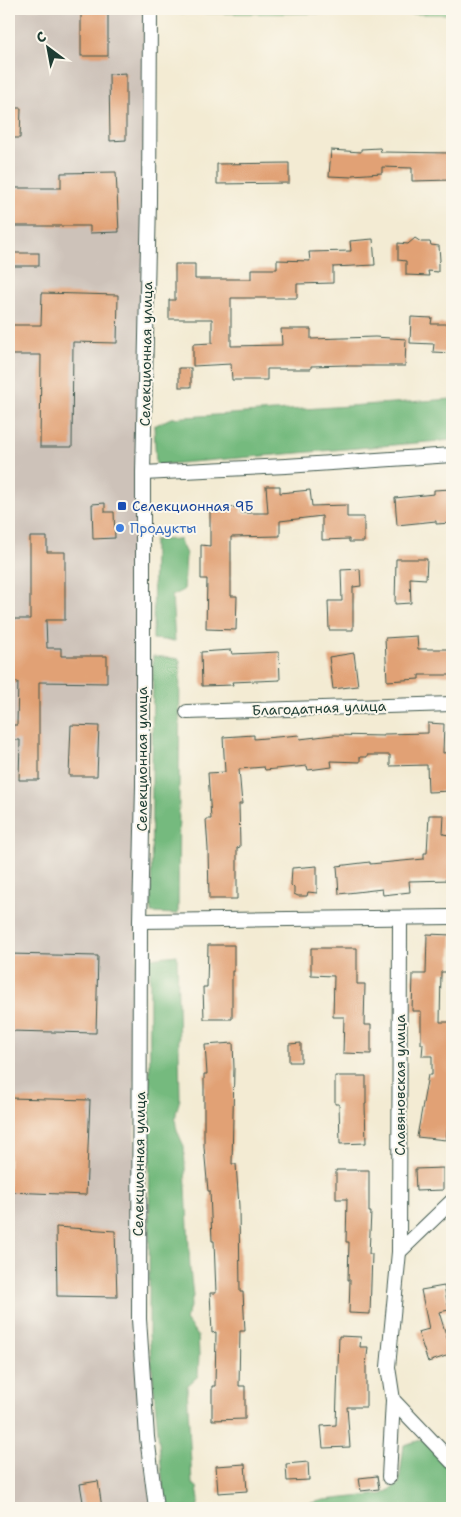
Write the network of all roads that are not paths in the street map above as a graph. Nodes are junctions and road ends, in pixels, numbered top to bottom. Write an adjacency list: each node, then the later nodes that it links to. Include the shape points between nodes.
1 (150, 9): 3 (street, Селекционная улица)
2 (452, 454): 3 (street)
3 (143, 473): 8 (street, Селекционная улица)
4 (452, 704): 5 (street, Благодатная улица)
5 (187, 712)
6 (452, 917): 7 (street)
7 (400, 919): 8 (street); 10 (street, Славяновская улица)
8 (140, 921): 14 (street, Селекционная улица, via 138,1319 146,1437)
9 (452, 1201): 10 (street)
10 (399, 1252): 11 (street, Славяновская улица, via 388,1367)
11 (394, 1400): 12 (street); 13 (street, Славяновская улица)
12 (452, 1462)
13 (389, 1477)
14 (156, 1508)

